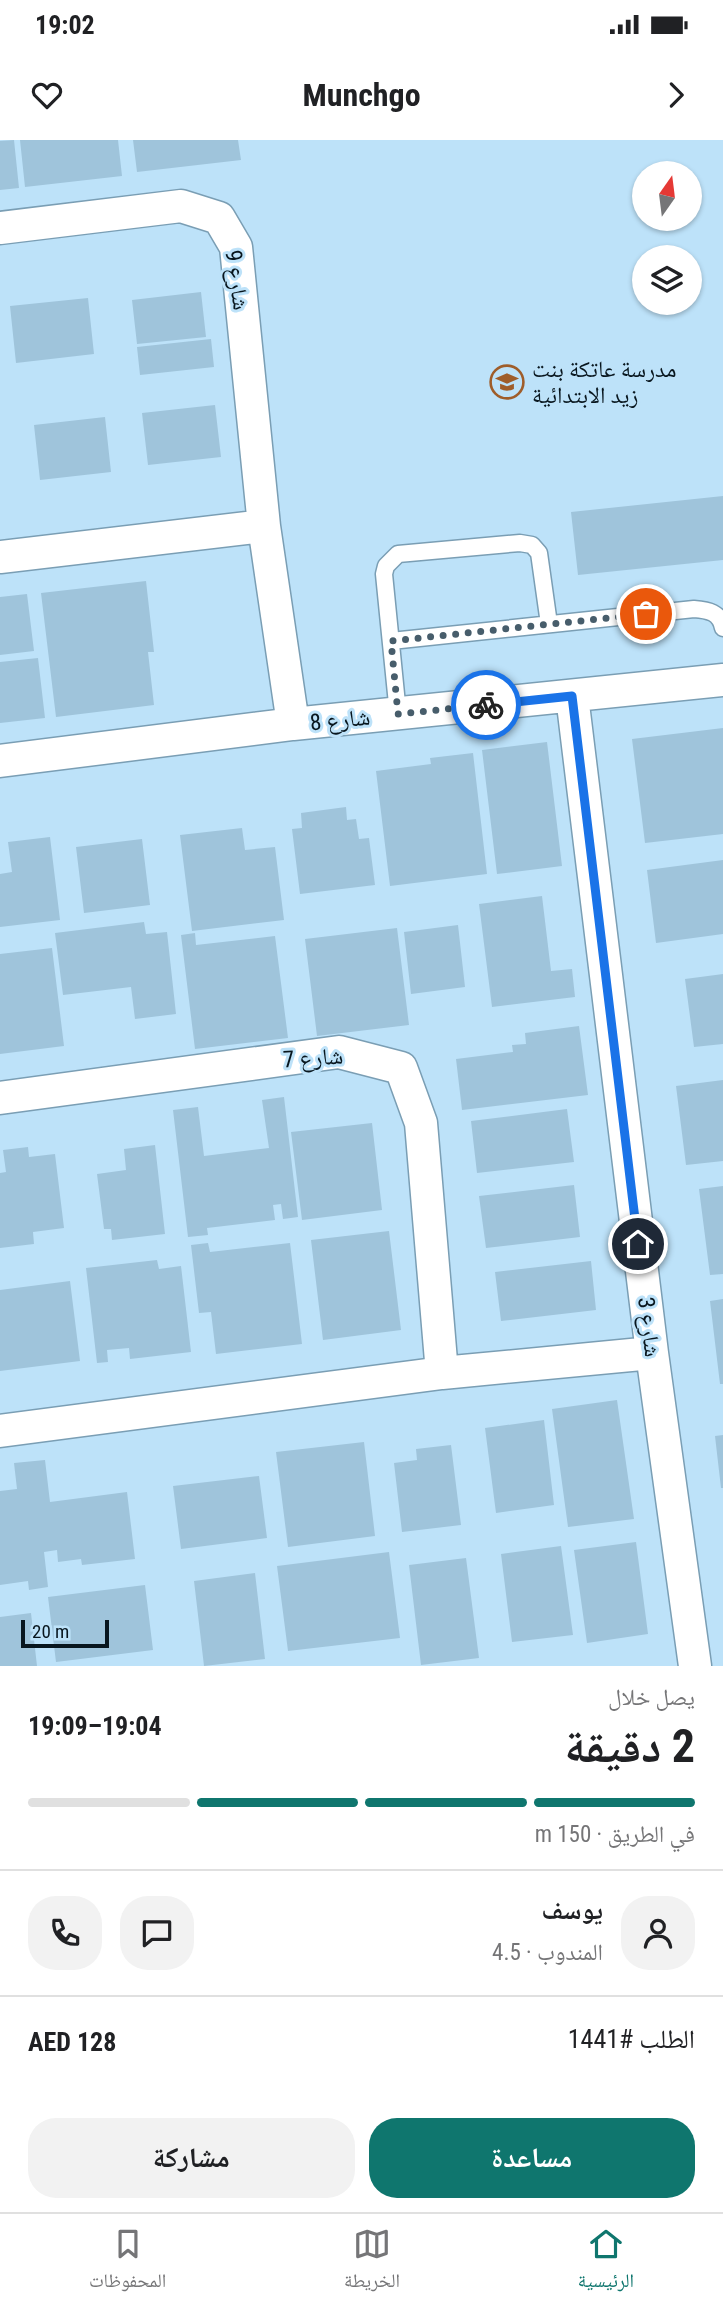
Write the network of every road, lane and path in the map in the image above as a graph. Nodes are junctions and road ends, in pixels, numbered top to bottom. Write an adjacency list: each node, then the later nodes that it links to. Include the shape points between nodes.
1 (0, 228): 2 (street, شارع 9, via 181,206 219,218 236,247)
2 (264, 526): 3 (street); 10 (street, شارع 9)
3 (0, 557)
4 (549, 624): 5 (lane, via 694,609 716,614); 6 (lane); 6 (lane, via 541,562 532,545 398,554 384,574)
5 (723, 628)
6 (391, 641): 9 (lane)
7 (723, 680): 8 (street, شارع 8)
8 (572, 696): 9 (street, شارع 8); 13 (street, شارع 3)
9 (398, 714): 10 (street, شارع 8)
10 (293, 724): 11 (street, شارع 8)
11 (0, 761)
12 (0, 1098): 14 (street, شارع 7, via 339,1052 401,1068 421,1124)
13 (652, 1353): 14 (street); 16 (street, شارع 3)
14 (442, 1373): 15 (street)
15 (0, 1430)
16 (695, 1666)

